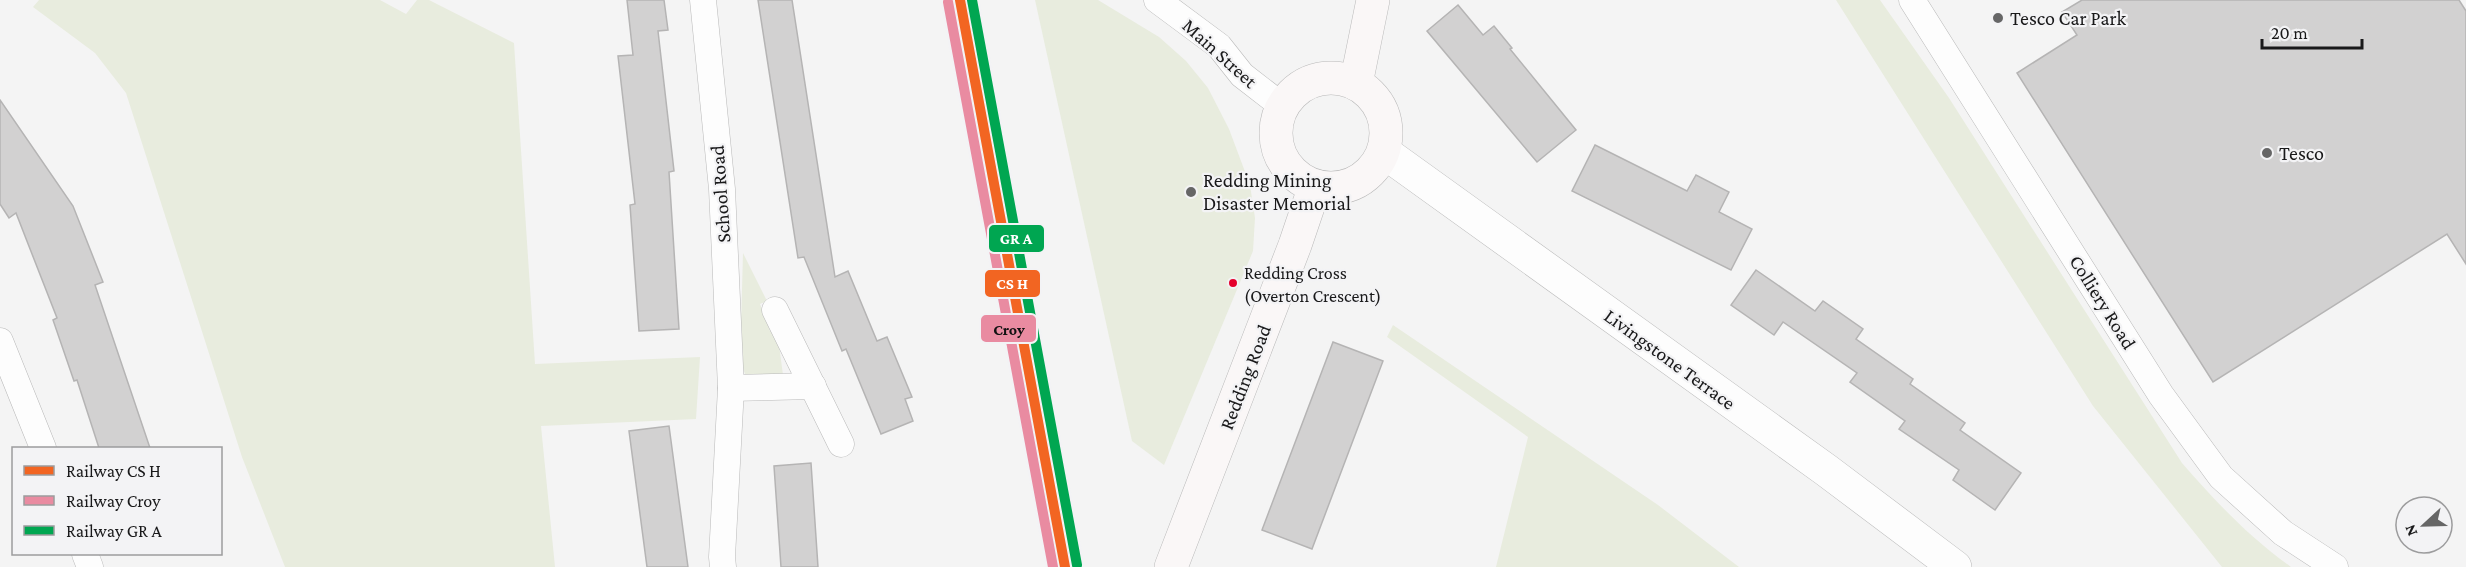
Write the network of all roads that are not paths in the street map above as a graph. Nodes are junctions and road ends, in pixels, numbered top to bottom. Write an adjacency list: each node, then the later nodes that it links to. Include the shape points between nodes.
1 (703, 0): 12 (street, School Road, via 722,189)
2 (1373, 0): 5 (main road)
3 (1912, 0): 18 (street, Colliery Road, via 2161,395 2221,477 2283,533)
4 (1165, 2): 6 (street, Main Street, via 1219,46 1242,75)
5 (1356, 84): 6 (main road, via 1328,78 1310,82); 7 (main road, via 1376,100 1384,116)
6 (1282, 106): 8 (main road, via 1276,142 1282,160 1294,174)
7 (1384, 152): 8 (main road, via 1362,180 1345,187); 17 (street, Livingstone Terrace)
8 (1315, 186): 16 (main road, Redding Road)
9 (775, 310): 11 (street)
10 (0, 341): 14 (street)
11 (813, 386): 12 (street); 13 (street)
12 (731, 388): 15 (street, School Road)
13 (841, 444)
14 (43, 447)
15 (723, 567)
16 (1171, 567)
17 (1954, 567)
18 (2335, 567)

